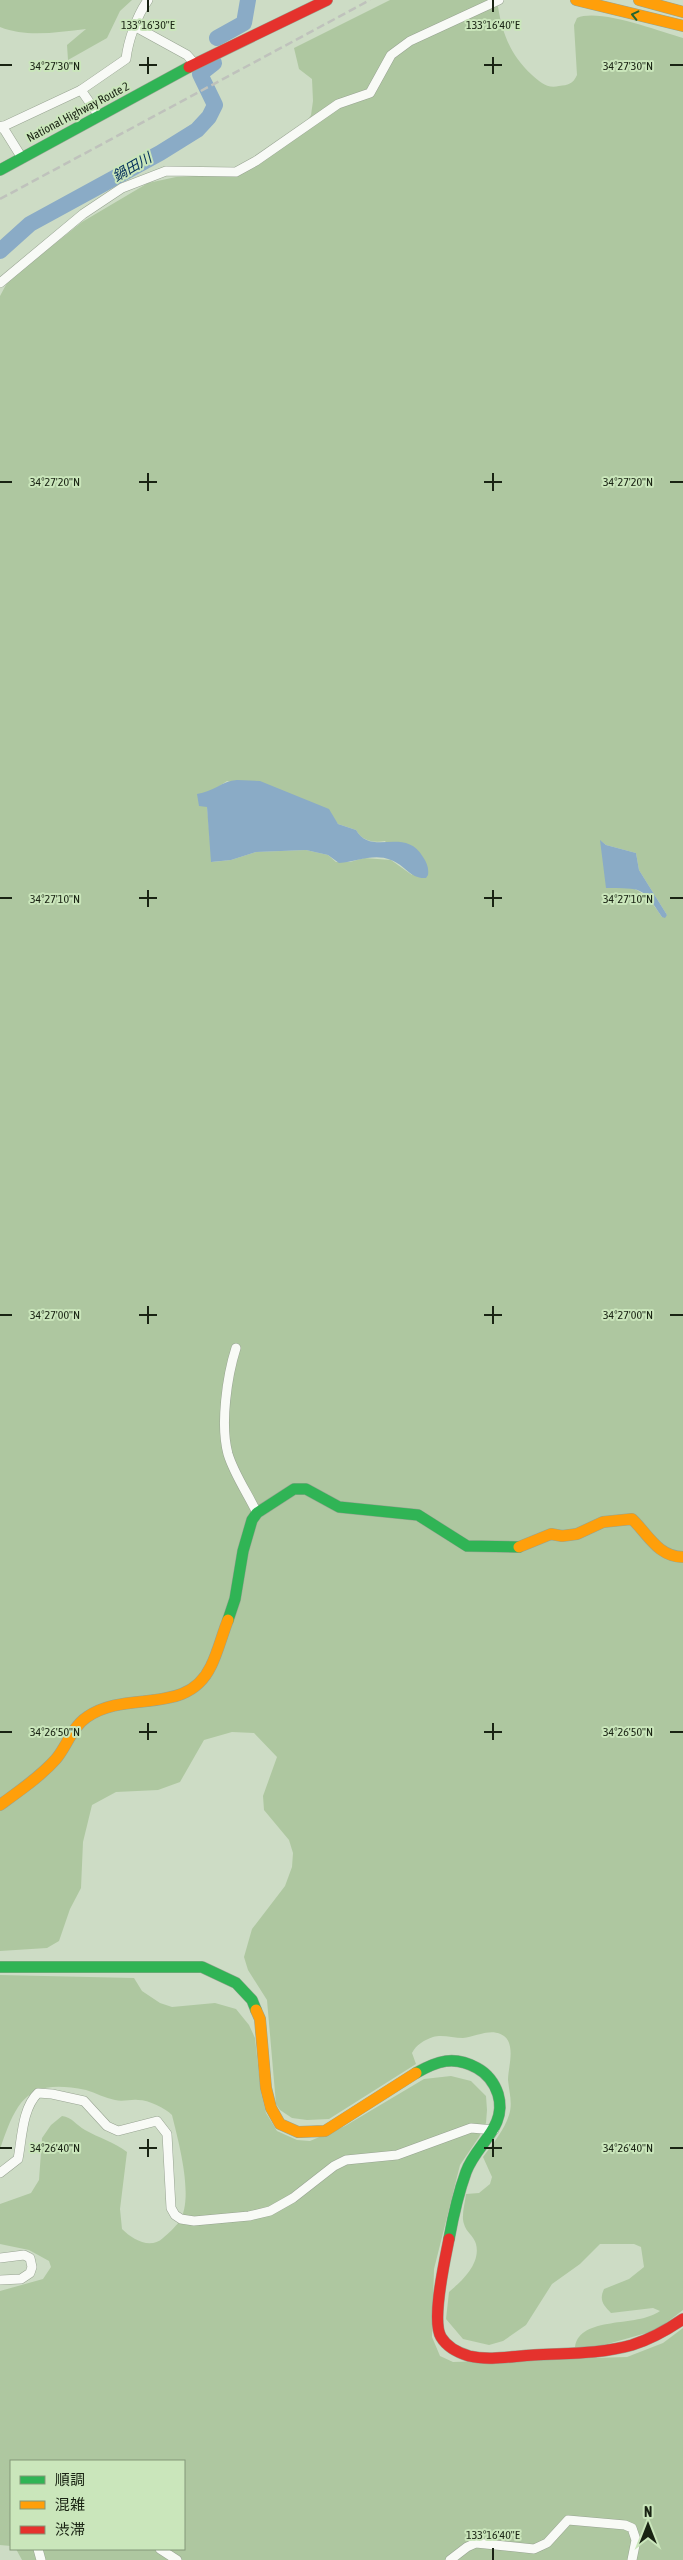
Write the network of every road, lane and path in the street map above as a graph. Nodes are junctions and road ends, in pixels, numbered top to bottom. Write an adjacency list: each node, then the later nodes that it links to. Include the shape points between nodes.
1 (148, 0): 9 (street, via 140,10)
2 (306, 0): 10 (main road, National Highway Route 2)
3 (326, 0): 10 (main road, National Highway Route 2)
4 (499, 0): 16 (street, via 410,41 391,55 370,93 338,104 236,172 166,171 122,188 83,214)
5 (576, 0): 8 (main road, one-way to 5)
6 (639, 0): 7 (main road)
7 (683, 10)
8 (683, 26)
9 (136, 27): 10 (street, via 187,55); 11 (street, via 128,41 126,59)
10 (195, 64): 12 (main road, National Highway Route 2)
11 (81, 90): 12 (street); 13 (street)
12 (99, 116): 14 (main road, National Highway Route 2)
13 (1, 127): 14 (street)
14 (22, 158): 15 (main road, National Highway Route 2)
15 (0, 170)
16 (0, 283)
17 (236, 1348): 18 (street, via 228,1373 226,1443 228,1456)
18 (257, 1513): 19 (main road, via 294,1489 306,1489 339,1507 418,1515 464,1545 516,1548 551,1534 577,1534 603,1522 632,1519 643,1527 657,1548); 20 (main road, via 243,1551 235,1599 211,1667 203,1679 192,1690 176,1698 129,1702 101,1709 87,1717 51,1764)
19 (683, 1557)
20 (0, 1805)
21 (0, 1967): 22 (main road, via 202,1967 226,1975 242,1987 253,2002 260,2022 271,2113 283,2127 308,2134 325,2131 418,2072 452,2059 484,2071 492,2080 500,2108)
22 (494, 2130): 23 (street, via 471,2128 397,2155 346,2160 270,2211 194,2221 181,2219 171,2208 167,2134 157,2122 118,2131 107,2126 84,2101 38,2093 33,2098 22,2131 18,2159); 26 (main road, via 464,2178 437,2309 436,2328 441,2338 465,2355 482,2357 606,2351 653,2340)
23 (0, 2173)
24 (0, 2258): 25 (street, via 24,2255 30,2258 32,2267 30,2273 21,2279)
25 (0, 2280)
26 (683, 2319)
27 (162, 2550): 28 (street)
28 (177, 2560)
29 (450, 2560): 30 (street, via 476,2544 534,2549 547,2544 568,2520 632,2528 636,2540)
30 (632, 2560)

